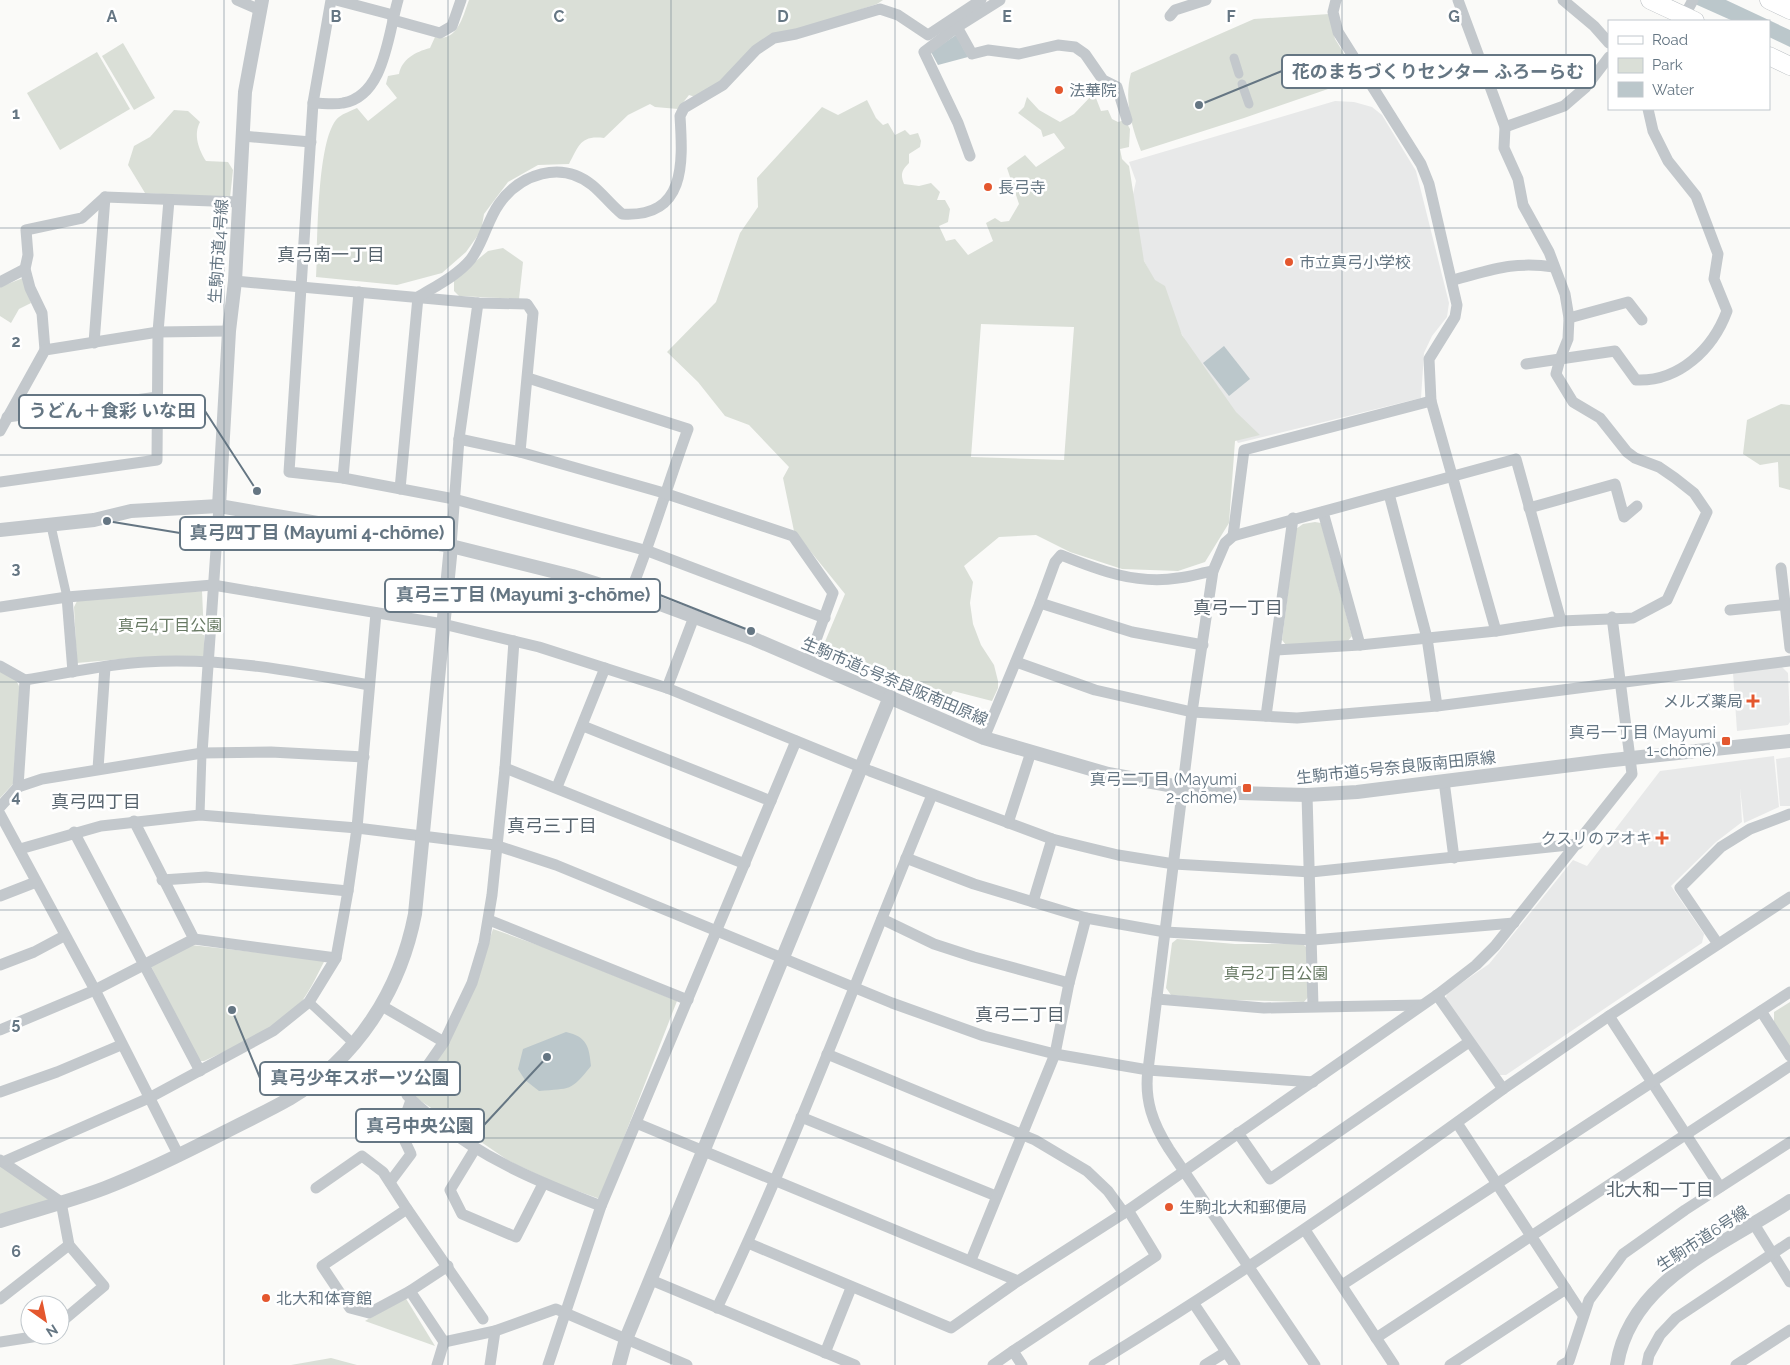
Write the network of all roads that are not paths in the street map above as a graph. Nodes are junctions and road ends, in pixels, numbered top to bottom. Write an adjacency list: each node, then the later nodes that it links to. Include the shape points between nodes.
1 (237, 0): 15 (street)
2 (331, 0): 28 (street)
3 (336, 0): 18 (street)
4 (398, 0): 18 (street)
5 (461, 0): 18 (street, via 452,26 440,33)
6 (981, 0): 46 (street, via 928,35 898,15 880,9 774,38 756,50 723,85 684,108 680,116 680,173 669,200 658,208 637,215 622,214 592,185 574,174 551,171 522,181 499,204 484,239 469,260 446,280)
7 (1000, 0): 20 (street)
8 (1206, 0): 17 (street, via 1175,10)
9 (1336, 0): 41 (street, via 1333,12 1338,32 1422,164)
10 (1458, 0): 32 (street)
11 (1564, 0): 21 (street)
12 (1650, 0): 19 (main road)
13 (1693, 0): 19 (street)
14 (1769, 0): 16 (main road)
15 (262, 5): 33 (street, 生駒市道4号線, via 245,92)
16 (1790, 10)
17 (1170, 16)
18 (393, 18): 28 (street, via 372,86 344,104)
19 (1687, 20)
20 (957, 27): 31 (street, via 972,54 988,50 1019,54 1058,45 1075,47 1103,80 1117,87); 35 (street, via 924,52)
21 (1608, 41)
22 (1770, 56): 25 (main road)
23 (1234, 58): 26 (street)
24 (1608, 58): 32 (street, via 1586,87 1564,106)
25 (1790, 66)
26 (1239, 74)
27 (1242, 84): 29 (street)
28 (312, 103): 34 (street)
29 (1248, 104)
30 (1648, 110): 54 (street, via 1653,131 1668,161 1696,196 1718,254 1714,280 1726,311 1722,324 1701,354 1686,367 1646,381 1636,380 1615,351)
31 (1127, 120)
32 (1505, 126): 39 (street, via 1504,148 1518,179 1523,205)
33 (243, 136): 34 (street); 38 (street, 生駒市道4号線)
34 (311, 142): 44 (street)
35 (970, 156)
36 (105, 196): 37 (street); 40 (street, via 82,218 26,230 28,255); 52 (street)
37 (169, 200): 38 (street); 51 (street)
38 (239, 202): 42 (street, 生駒市道4号線)
39 (1554, 266): 41 (street, via 1507,265); 48 (street, via 1565,294)
40 (25, 269): 43 (street); 53 (street, via 42,313)
41 (1453, 280): 58 (street, via 1457,305 1455,317 1429,359)
42 (235, 281): 44 (street); 50 (street, 生駒市道4号線)
43 (0, 282)
44 (301, 287): 45 (street); 63 (street, via 289,472)
45 (359, 292): 46 (street); 63 (street)
46 (418, 297): 47 (street); 66 (street)
47 (478, 303): 56 (street, via 527,304 533,313); 61 (street)
48 (1569, 318): 49 (street, via 1628,302); 54 (street, via 1568,339)
49 (1642, 320)
50 (229, 331): 51 (street); 70 (street, 生駒市道4号線)
51 (158, 332): 52 (street); 57 (street)
52 (94, 343): 53 (street)
53 (45, 350): 59 (street)
54 (1560, 359): 55 (street); 91 (street, via 1556,374 1573,402 1600,418 1628,452 1659,467 1694,493 1707,512 1667,600 1632,618)
55 (1526, 364)
56 (528, 378): 62 (street); 67 (street, via 688,429)
57 (158, 397): 59 (street); 65 (street, via 157,460)
58 (1431, 401): 64 (street); 77 (street, via 1244,450)
59 (7, 417): 60 (street)
60 (0, 431)
61 (460, 438): 62 (street); 69 (street)
62 (520, 452): 67 (street)
63 (344, 478): 66 (street)
64 (1452, 478): 68 (street); 72 (street, via 1516,459); 95 (street)
65 (0, 482)
66 (400, 489): 69 (street)
67 (664, 493): 79 (street); 92 (street, via 793,536 833,593)
68 (1389, 494): 73 (street); 96 (street)
69 (454, 499): 78 (street); 79 (street)
70 (219, 506): 75 (street, 生駒市道5号奈良阪南田原線, via 131,511); 78 (street, 生駒市道5号奈良阪南田原線); 82 (street)
71 (1637, 506): 72 (street, via 1624,517 1615,484)
72 (1529, 508): 93 (street)
73 (1323, 512): 74 (street); 99 (street)
74 (1293, 518): 77 (street); 101 (street)
75 (51, 526): 76 (street, 生駒市道5号奈良阪南田原線); 84 (street)
76 (0, 530)
77 (1233, 536): 81 (street, via 1225,543)
78 (451, 546): 83 (street, 生駒市道5号奈良阪南田原線); 94 (street)
79 (648, 551): 83 (street); 92 (street)
80 (1782, 568): 86 (street)
81 (1213, 571): 85 (street, via 1176,579 1127,578 1061,555 1055,562); 98 (street)
82 (213, 585): 84 (street); 89 (street); 102 (street)
83 (630, 593): 90 (street, 生駒市道5号奈良阪南田原線)
84 (67, 597): 87 (street); 109 (street)
85 (1040, 603): 98 (street, via 1132,632); 104 (street)
86 (1788, 604): 88 (street); 100 (street)
87 (0, 607)
88 (1730, 610)
89 (376, 613): 94 (street); 112 (street)
90 (694, 617): 103 (street, 生駒市道5号奈良阪南田原線); 113 (street)
91 (1612, 617): 93 (street); 111 (street)
92 (825, 618): 103 (street)
93 (1561, 621): 95 (street)
94 (443, 624): 97 (street); 144 (street)
95 (1496, 631): 96 (street)
96 (1427, 638): 99 (street); 115 (street)
97 (514, 641): 108 (street); 126 (street)
98 (1203, 645): 116 (street)
99 (1360, 645): 101 (street)
100 (1790, 648)
101 (1276, 650): 117 (street)
102 (208, 661): 107 (street, via 145,662); 112 (street, via 282,668); 123 (street)
103 (808, 662): 114 (street, 生駒市道5号奈良阪南田原線)
104 (1016, 662): 116 (street, via 1095,690); 119 (street)
105 (1790, 662): 111 (street)
106 (0, 666): 110 (street)
107 (105, 667): 109 (street); 128 (street)
108 (605, 668): 113 (street); 118 (street)
109 (73, 672): 110 (street)
110 (25, 680): 130 (street)
111 (1620, 683): 115 (street); 125 (street)
112 (369, 685): 124 (street)
113 (667, 688): 120 (street)
114 (890, 697): 119 (street, 生駒市道5号奈良阪南田原線); 127 (street)
115 (1437, 706): 117 (street, via 1297,718)
116 (1192, 712): 117 (street); 132 (street)
117 (1266, 716)
118 (583, 726): 131 (street); 135 (street)
119 (984, 738): 122 (street, 生駒市道5号奈良阪南田原線)
120 (796, 741): 127 (street); 135 (street)
121 (1790, 741): 125 (street, 生駒市道5号奈良阪南田原線)
122 (1031, 752): 132 (street, 生駒市道5号奈良阪南田原線, via 1108,774); 141 (street)
123 (202, 753): 124 (street, via 271,752); 128 (street); 139 (street)
124 (364, 757): 142 (street)
125 (1630, 758): 129 (street, 生駒市道5号奈良阪南田原線); 146 (street, via 1632,774)
126 (505, 768): 131 (street); 147 (street)
127 (861, 768): 133 (street); 170 (street)
128 (98, 769): 130 (street, via 42,779)
129 (1444, 781): 134 (street, 生駒市道5号奈良阪南田原線); 150 (street)
130 (18, 787): 136 (street)
131 (557, 788): 151 (street)
132 (1183, 788): 134 (street, 生駒市道5号奈良阪南田原線, via 1232,794); 152 (street)
133 (932, 795): 141 (street); 149 (street)
134 (1307, 796): 153 (street)
135 (771, 802): 151 (street)
136 (0, 807)
137 (0, 814): 148 (street)
138 (1790, 814): 169 (street, via 1750,829 1720,847 1680,888)
139 (200, 815): 140 (street); 142 (street)
140 (134, 821): 143 (street); 154 (street)
141 (1008, 823): 145 (street)
142 (357, 828): 144 (street); 156 (street)
143 (74, 832): 148 (street); 173 (street)
144 (424, 836): 147 (street); 183 (street, via 412,933)
145 (1052, 839): 152 (street); 159 (street)
146 (1578, 844): 150 (street); 163 (street)
147 (495, 845): 162 (street); 164 (street, via 556,865)
148 (20, 849): 155 (street)
149 (906, 858): 159 (street); 161 (street)
150 (1454, 858): 153 (street)
151 (745, 864): 164 (street)
152 (1174, 864): 153 (street); 165 (street)
153 (1311, 872): 168 (street)
154 (162, 880): 156 (street, via 206,877); 167 (street)
155 (36, 882): 157 (street); 166 (street)
156 (348, 892): 171 (street)
157 (0, 896)
158 (1790, 897): 169 (street)
159 (1033, 902): 160 (street)
160 (1086, 918): 165 (street); 174 (street)
161 (882, 919): 174 (street, via 934,944); 175 (street)
162 (489, 920): 180 (street); 188 (street, via 472,983)
163 (1514, 923): 168 (street); 178 (street, via 1476,965)
164 (717, 930): 170 (street); 180 (street)
165 (1165, 932): 168 (street); 179 (street)
166 (64, 936): 172 (street); 176 (street)
167 (194, 939): 171 (street); 173 (street)
168 (1313, 940): 184 (street)
169 (1718, 944): 186 (street)
170 (782, 957): 175 (street); 212 (street)
171 (336, 958): 181 (street)
172 (0, 965)
173 (145, 965): 176 (street); 197 (street)
174 (1069, 984): 193 (street)
175 (855, 987): 192 (street); 193 (street, via 937,1020)
176 (95, 990): 187 (street); 191 (street)
177 (1790, 992): 185 (street)
178 (1437, 995): 182 (street); 189 (street)
179 (1157, 999): 184 (street, via 1264,1008); 196 (street)
180 (688, 1000): 205 (street)
181 (309, 1002): 190 (street); 197 (street, via 273,1031)
182 (1421, 1005): 184 (street); 198 (street)
183 (382, 1006): 188 (street); 190 (street)
184 (1313, 1006)
185 (1761, 1011): 194 (street); 199 (street)
186 (1609, 1016): 199 (street); 200 (street)
187 (0, 1030)
188 (444, 1042): 203 (street, via 407,1095)
189 (1469, 1042): 200 (street); 207 (street, via 1270,1179)
190 (354, 1044): 213 (street, via 323,1074 290,1098)
191 (121, 1045): 201 (street); 202 (street)
192 (827, 1054): 204 (street); 209 (street)
193 (1055, 1054): 196 (street); 209 (street)
194 (1790, 1056)
195 (1790, 1066): 208 (street)
196 (1148, 1070): 198 (street); 215 (street, via 1147,1089 1152,1120)
197 (200, 1071): 202 (street)
198 (1313, 1082): 207 (street)
199 (1652, 1082): 208 (street); 218 (street)
200 (1503, 1090): 206 (street)
201 (0, 1092)
202 (149, 1098): 213 (street); 214 (street)
203 (411, 1100): 211 (street); 217 (street, via 400,1131 411,1154)
204 (801, 1117): 216 (street); 222 (street)
205 (636, 1123): 212 (street); 225 (street)
206 (1457, 1123): 218 (street); 230 (street)
207 (1238, 1133): 215 (street)
208 (1686, 1134): 220 (street); 231 (street)
209 (1024, 1135): 222 (street); 227 (street, via 1087,1171)
210 (1790, 1142): 220 (street)
211 (475, 1149): 219 (street); 219 (street, via 450,1190 462,1214 516,1237)
212 (704, 1150): 216 (street); 239 (street)
213 (179, 1156): 224 (street, via 104,1188)
214 (1, 1161): 224 (street)
215 (1184, 1170): 227 (street); 238 (street)
216 (775, 1180): 233 (street); 236 (street)
217 (390, 1182): 221 (street, via 383,1172 362,1156); 226 (street)
218 (1496, 1183): 231 (street); 242 (street)
219 (543, 1184): 225 (street)
220 (1720, 1187): 251 (street, via 1623,1254 1589,1300)
221 (316, 1188)
222 (996, 1196): 236 (street)
223 (1790, 1201): 229 (street, 生駒市道6号線)
224 (61, 1202): 228 (street); 234 (street)
225 (601, 1206): 249 (street)
226 (407, 1210): 237 (street); 245 (street, via 322,1266 350,1308 369,1313)
227 (1126, 1212): 240 (street); 260 (street, via 1156,1256)
228 (0, 1221)
229 (1754, 1224): 235 (street); 278 (street, 生駒市道6号線, via 1664,1282 1648,1298 1635,1314 1619,1348)
230 (1305, 1230): 238 (street); 242 (street)
231 (1531, 1236): 244 (street); 255 (street)
232 (1790, 1242): 235 (street)
233 (748, 1243): 243 (street); 248 (street)
234 (69, 1245): 246 (street); 250 (street, via 104,1286)
235 (1772, 1254): 241 (street); 279 (street, via 1668,1326 1654,1346)
236 (971, 1260): 240 (street)
237 (448, 1266): 245 (street); 252 (street)
238 (1250, 1266): 247 (street); 275 (street)
239 (651, 1280): 248 (street); 257 (street)
240 (1018, 1281): 243 (street, via 951,1328)
241 (1790, 1282)
242 (1342, 1285): 255 (street)
243 (851, 1288): 262 (street)
244 (1566, 1289): 251 (street); 277 (street)
245 (410, 1291): 259 (street)
246 (0, 1299)
247 (1194, 1304): 261 (street); 272 (street)
248 (717, 1308): 262 (street)
249 (565, 1313): 253 (street, via 556,1310); 257 (street); 266 (street)
250 (70, 1315)
251 (1583, 1315): 263 (street)
252 (484, 1318)
253 (495, 1330): 259 (street); 265 (street)
254 (1790, 1330): 280 (street)
255 (1376, 1338): 276 (street)
256 (20, 1339): 258 (street)
257 (626, 1339): 267 (street); 268 (street)
258 (0, 1342)
259 (444, 1342): 264 (street)
260 (1013, 1351): 270 (street); 271 (street)
261 (1226, 1352): 273 (street); 274 (street)
262 (826, 1353): 269 (street)
263 (1567, 1364)
264 (436, 1365)
265 (490, 1365)
266 (548, 1365)
267 (619, 1365)
268 (687, 1365)
269 (855, 1365)
270 (993, 1365)
271 (1022, 1365)
272 (1094, 1365)
273 (1205, 1365)
274 (1235, 1365)
275 (1315, 1365)
276 (1394, 1365)
277 (1450, 1365)
278 (1616, 1365)
279 (1647, 1365)
280 (1736, 1365)

